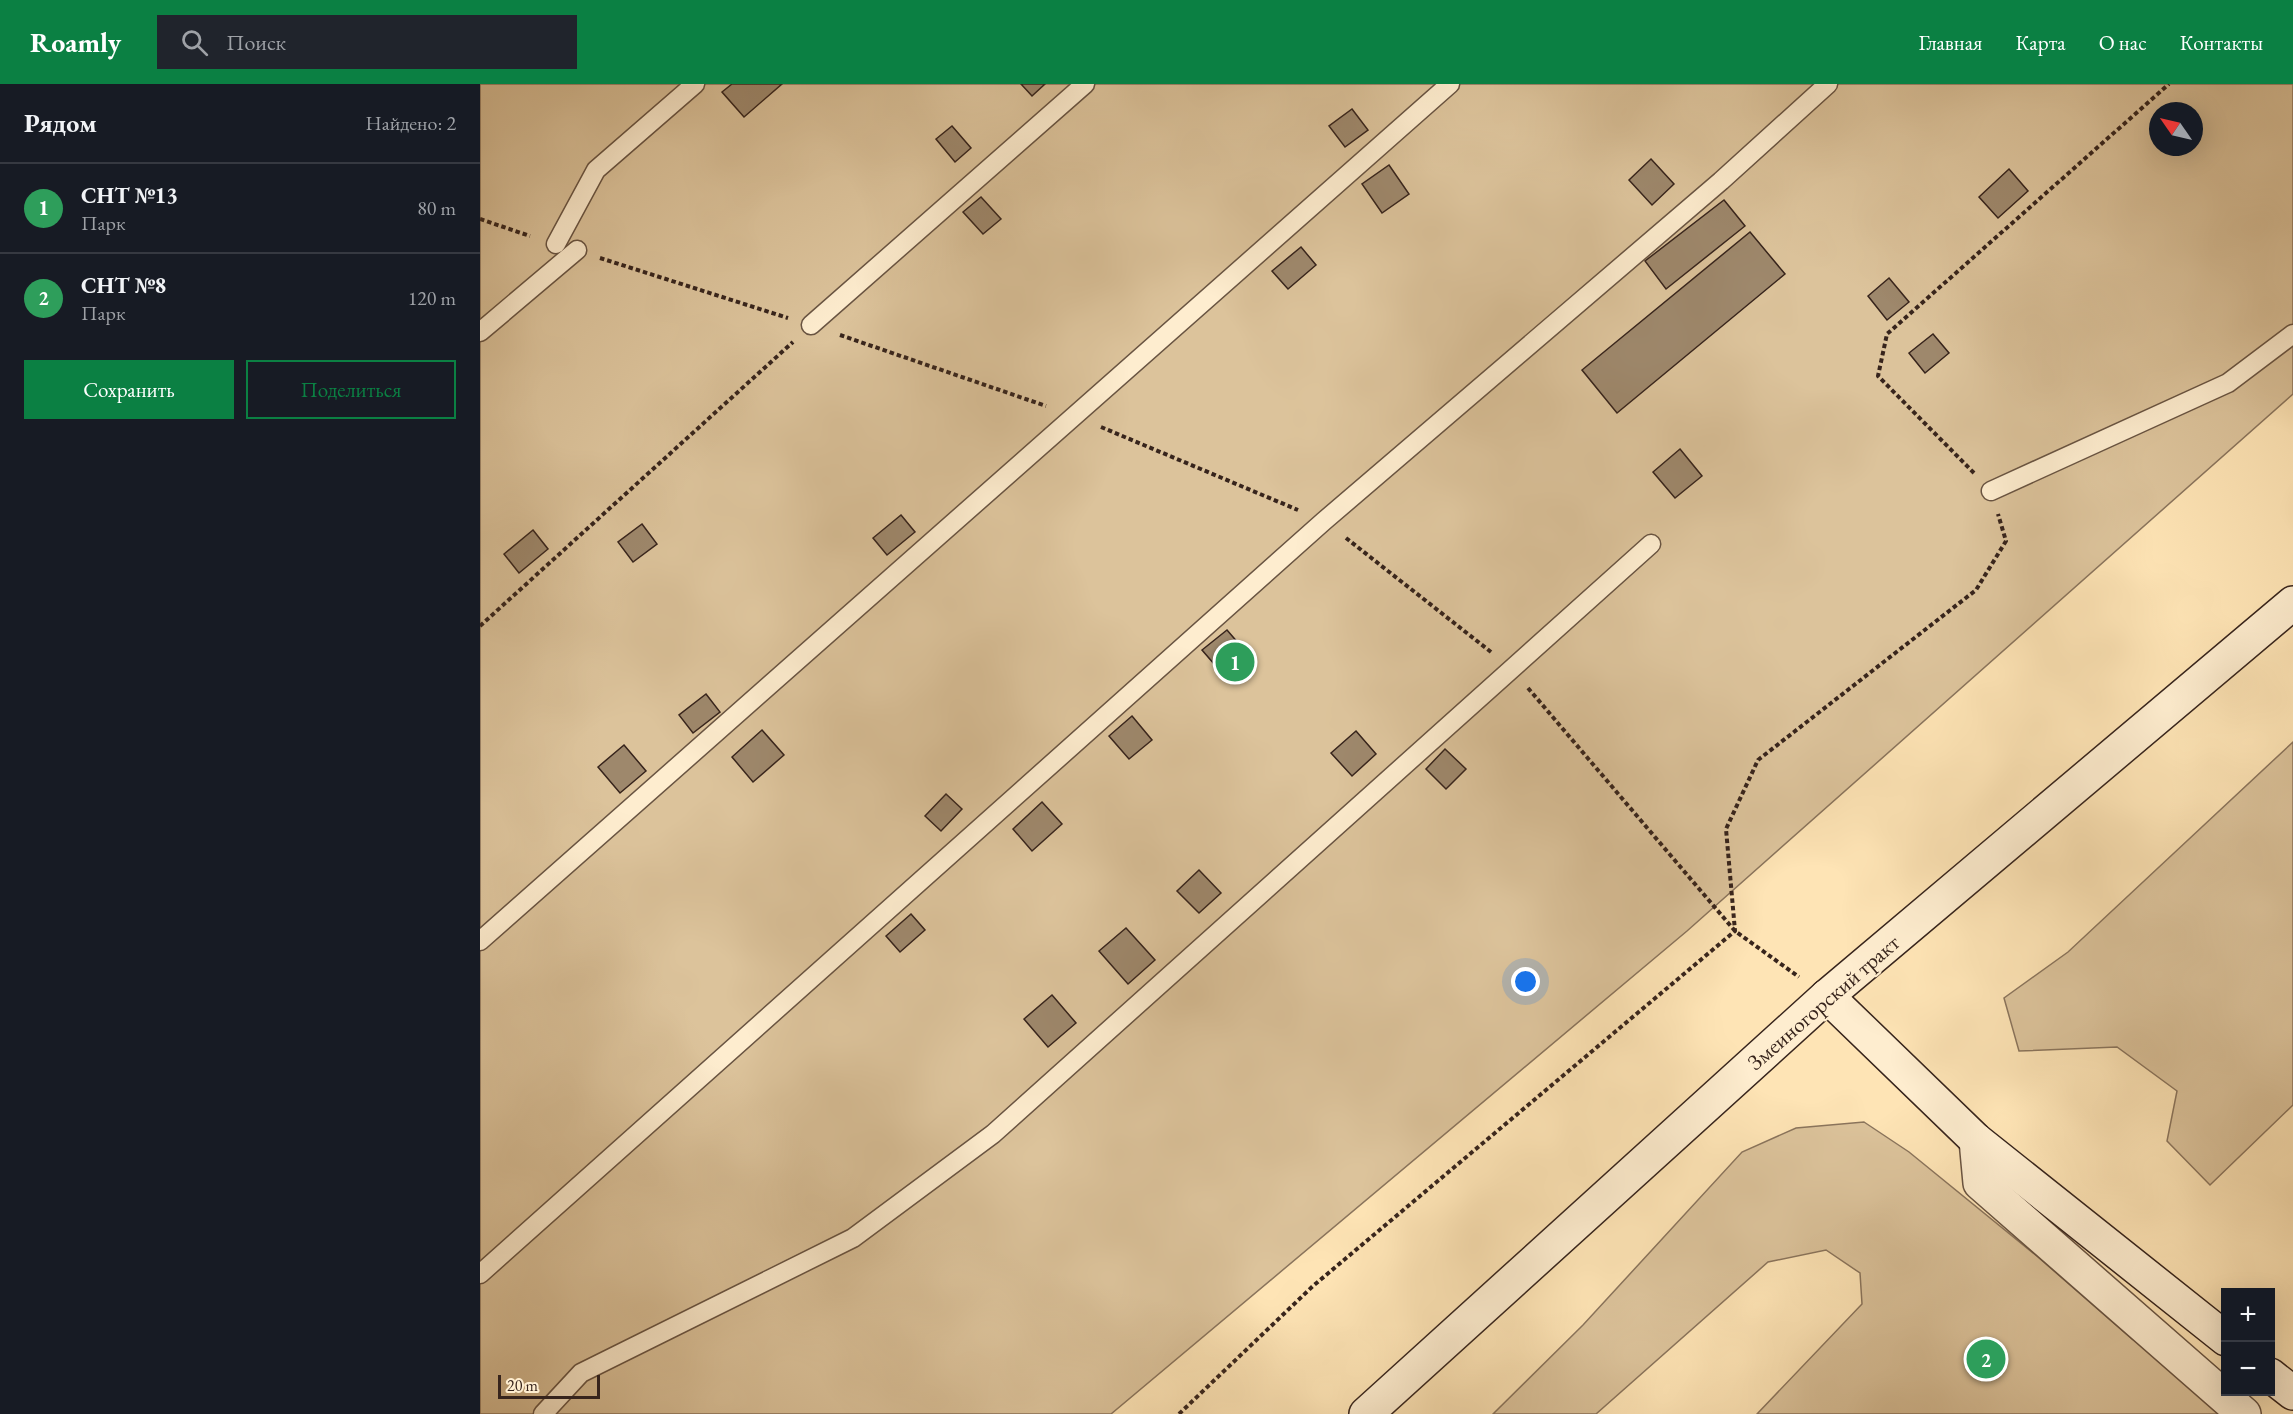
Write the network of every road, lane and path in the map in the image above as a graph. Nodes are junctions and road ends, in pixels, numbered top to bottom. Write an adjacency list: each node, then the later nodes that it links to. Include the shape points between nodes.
1 (695, 84): 7 (lane, via 596,170)
2 (1085, 84): 9 (lane)
3 (1450, 84): 12 (lane)
4 (1828, 84): 14 (lane, via 1721,181)
5 (2169, 84): 13 (path, via 1887,334 1878,376)
6 (480, 219): 7 (path)
7 (556, 244)
8 (577, 250): 9 (path); 10 (lane)
9 (811, 325): 12 (path); 17 (path)
10 (480, 332)
11 (2293, 334): 13 (lane, via 2228,383)
12 (1072, 415): 14 (path); 20 (lane)
13 (1991, 491): 19 (path, via 2006,541 1976,590 1758,760 1726,829)
14 (1324, 521): 18 (path); 23 (lane)
15 (1651, 544): 18 (lane)
16 (2293, 603): 21 (main road, Змеиногорский тракт)
17 (480, 626)
18 (1511, 668): 19 (path); 28 (lane, via 993,1134 853,1238 581,1373)
19 (1736, 931): 21 (path); 29 (path, via 1313,1286)
20 (480, 940)
21 (1827, 996): 22 (main road); 30 (main road, Змеиногорский тракт)
22 (1977, 1140): 24 (main road); 27 (main road, via 1980,1183)
23 (480, 1274)
24 (2221, 1335)
25 (2275, 1378): 26 (main road)
26 (2293, 1393)
27 (2231, 1410)
28 (543, 1414)
29 (1179, 1414)
30 (1366, 1414)

